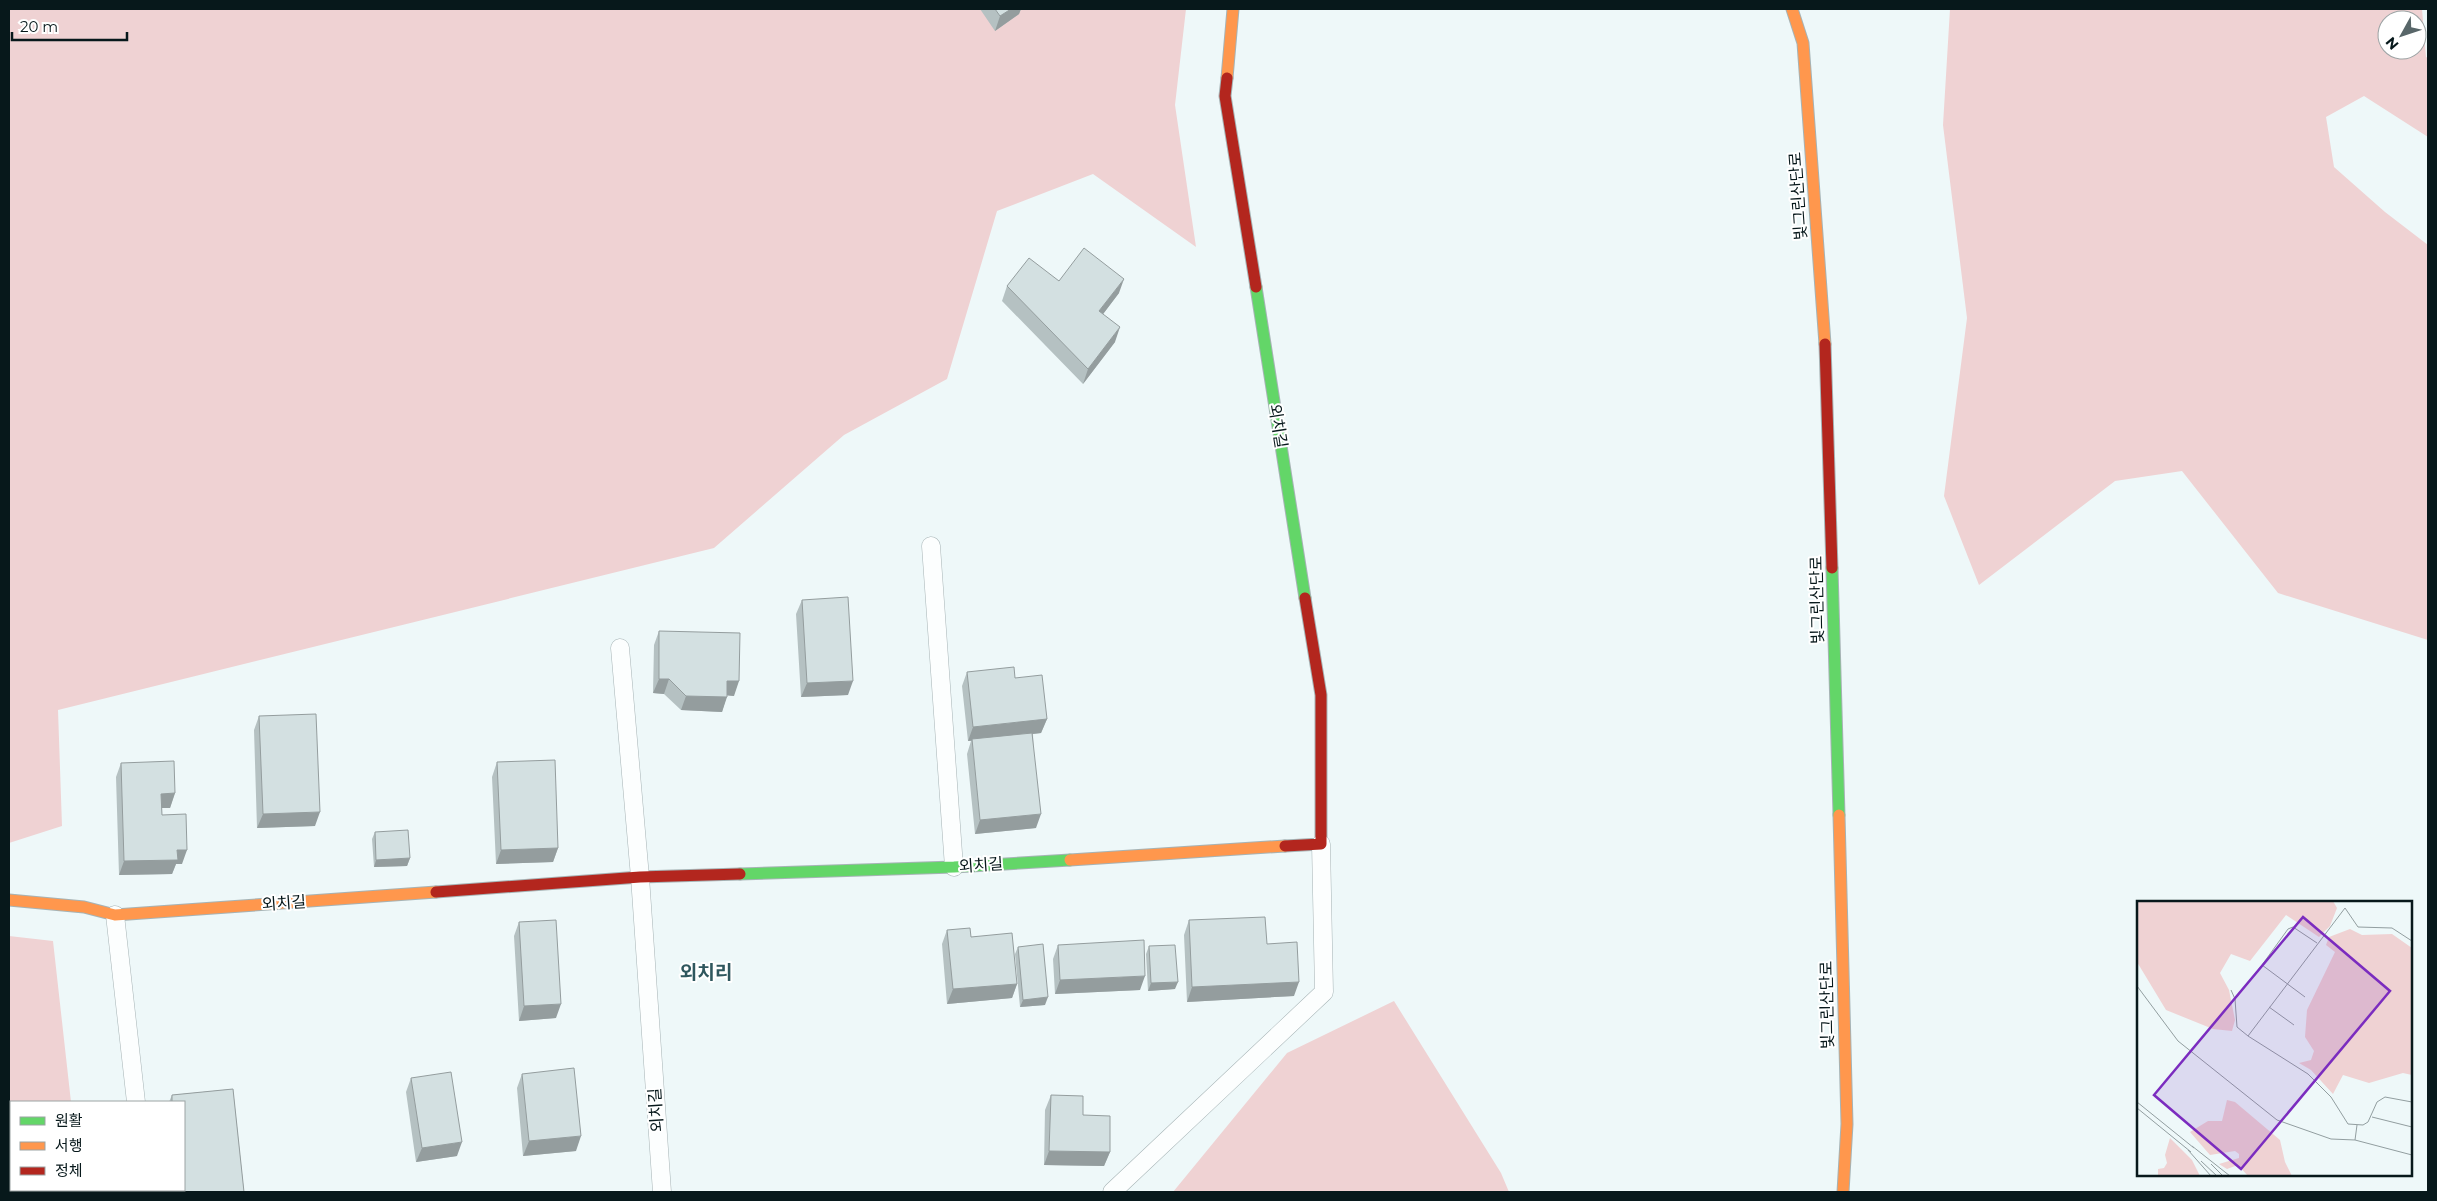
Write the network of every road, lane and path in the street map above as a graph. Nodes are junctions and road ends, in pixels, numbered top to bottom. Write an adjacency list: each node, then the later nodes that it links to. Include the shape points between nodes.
1 (1233, 9): 5 (street, 외치길, via 1225,96 1321,695)
2 (1792, 9): 13 (street, 빛그린산단로, via 1803,43 1827,365 1847,1124)
3 (931, 546): 6 (lane)
4 (620, 648): 7 (lane, 외치길)
5 (1321, 844): 6 (street, 외치길); 12 (lane, 외치길, via 1324,992)
6 (954, 867): 7 (street, 외치길)
7 (640, 877): 9 (street, 외치길); 11 (lane, 외치길)
8 (9, 900): 9 (street, via 84,906)
9 (115, 915): 10 (lane)
10 (136, 1101)
11 (662, 1192)
12 (1112, 1192)
13 (1844, 1192)

